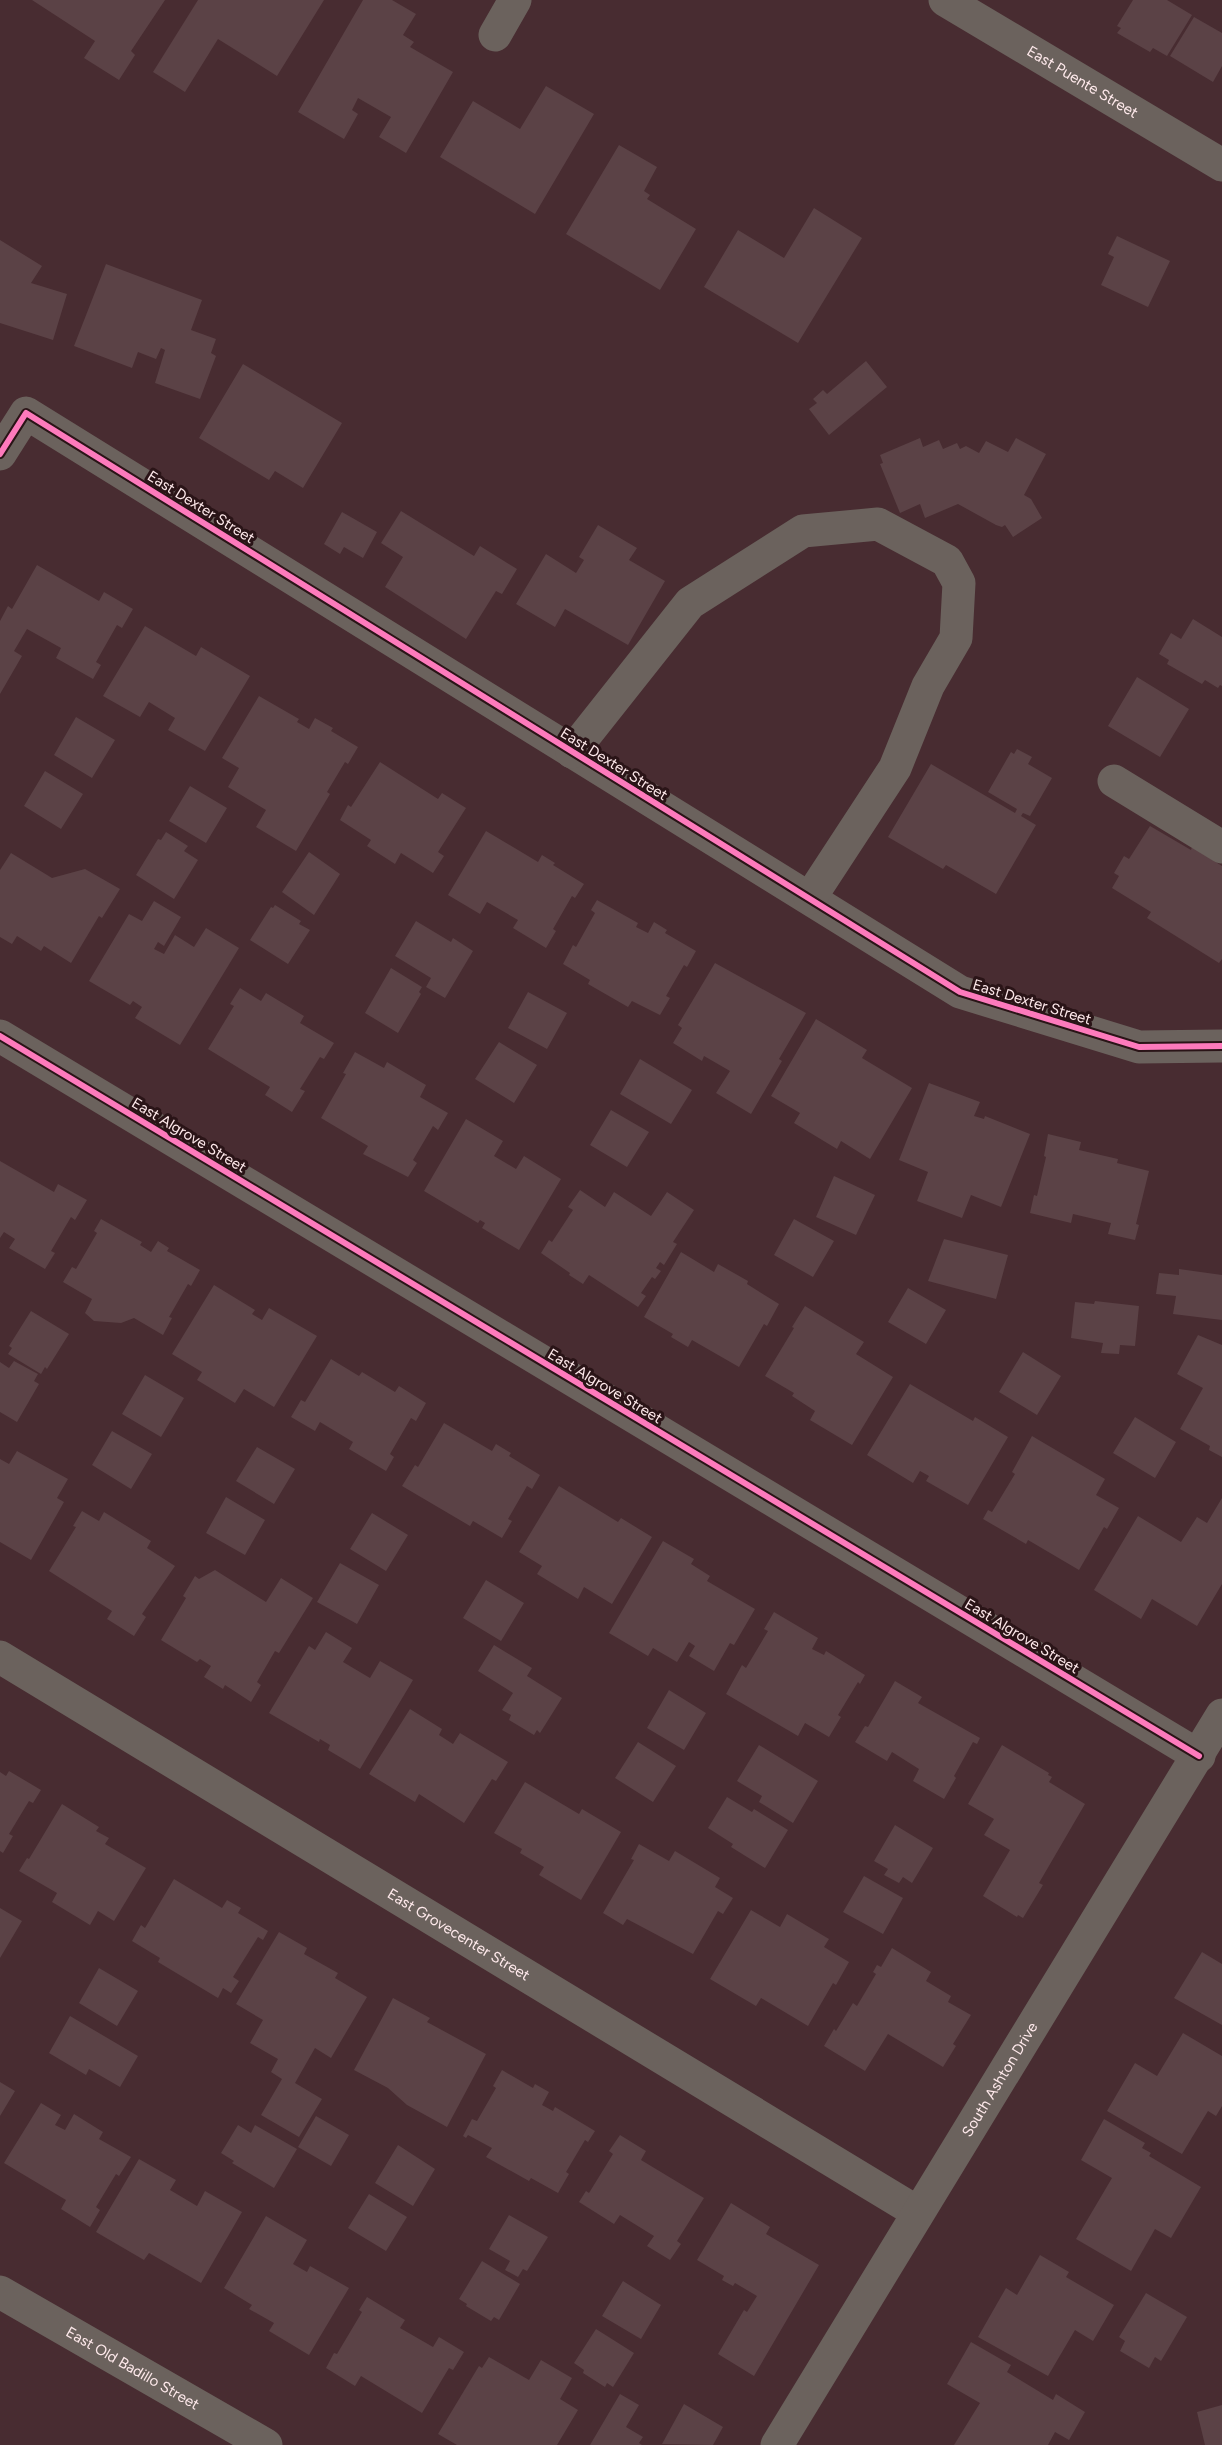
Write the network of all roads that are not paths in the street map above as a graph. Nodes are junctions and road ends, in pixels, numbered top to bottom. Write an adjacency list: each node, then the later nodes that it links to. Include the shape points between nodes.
1 (515, 0): 3 (street)
2 (945, 0): 4 (street, East Puente Street)
3 (495, 35)
4 (1222, 165)
5 (0, 454): 6 (street, East Dexter Street, via 26,413)
6 (572, 752): 9 (street, East Dexter Street); 9 (street, via 690,603 803,531 878,524 947,561 959,584 956,638 928,686 895,768)
7 (1114, 781): 8 (street)
8 (1222, 847)
9 (810, 898): 11 (street, East Dexter Street, via 960,992 1139,1047)
10 (0, 1036): 14 (street, East Algrove Street)
11 (1222, 1045)
12 (0, 1656): 15 (street, East Grovecenter Street)
13 (1222, 1714): 14 (street, South Ashton Drive)
14 (1198, 1756): 15 (street, South Ashton Drive)
15 (917, 2212): 18 (street, South Ashton Drive)
16 (0, 2292): 17 (street, East Old Badillo Street)
17 (266, 2445)
18 (777, 2445)

